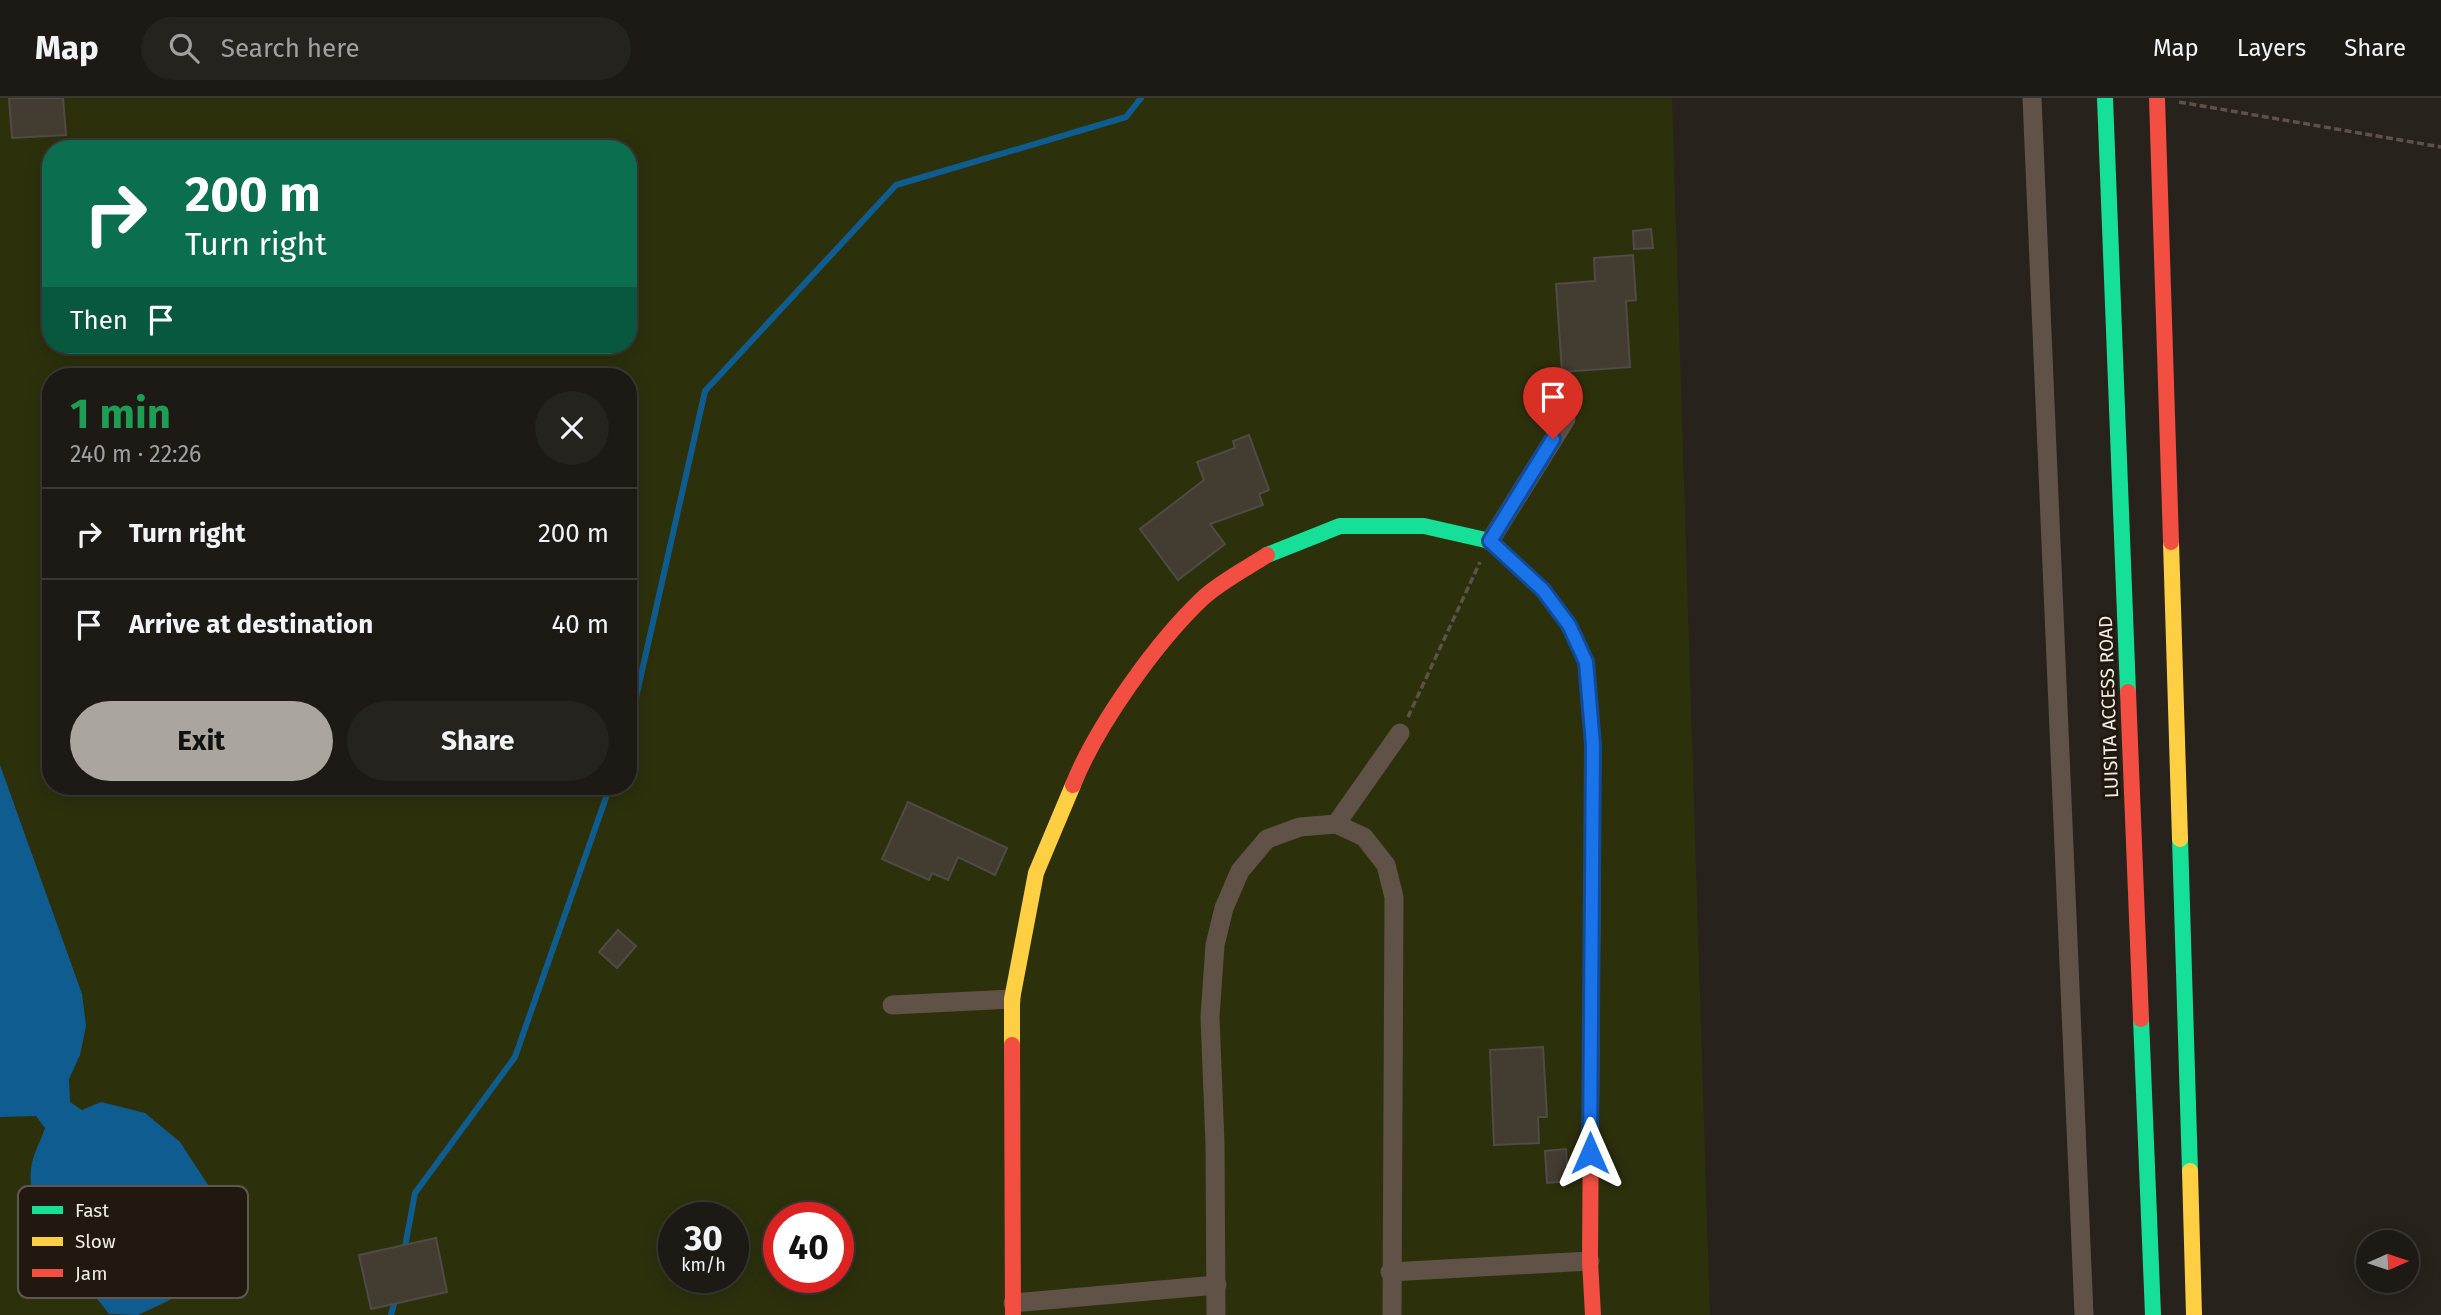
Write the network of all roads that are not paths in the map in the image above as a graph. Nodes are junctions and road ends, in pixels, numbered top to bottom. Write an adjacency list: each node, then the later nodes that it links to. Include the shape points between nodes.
1 (2032, 98): 17 (street)
2 (2105, 98): 18 (main road, LUISITA ACCESS ROAD)
3 (2155, 98): 19 (main road)
4 (1566, 419): 5 (street)
5 (1490, 541): 8 (main road, via 1424,526 1340,526 1273,551 1205,596 1142,669 1082,762 1036,873); 10 (main road, via 1543,590 1569,625 1586,662 1593,745)
6 (1400, 733): 7 (street)
7 (1336, 824): 11 (street, via 1364,837 1386,865 1394,897); 12 (street, via 1300,827 1267,839 1240,871 1214,945 1210,1017)
8 (1012, 999): 9 (street); 13 (main road)
9 (892, 1005)
10 (1590, 1261): 11 (street); 16 (main road)
11 (1390, 1272): 15 (street)
12 (1217, 1286): 13 (street); 14 (street)
13 (1013, 1309)
14 (1216, 1315)
15 (1392, 1315)
16 (1593, 1315)
17 (2084, 1315)
18 (2154, 1315)
19 (2194, 1315)

